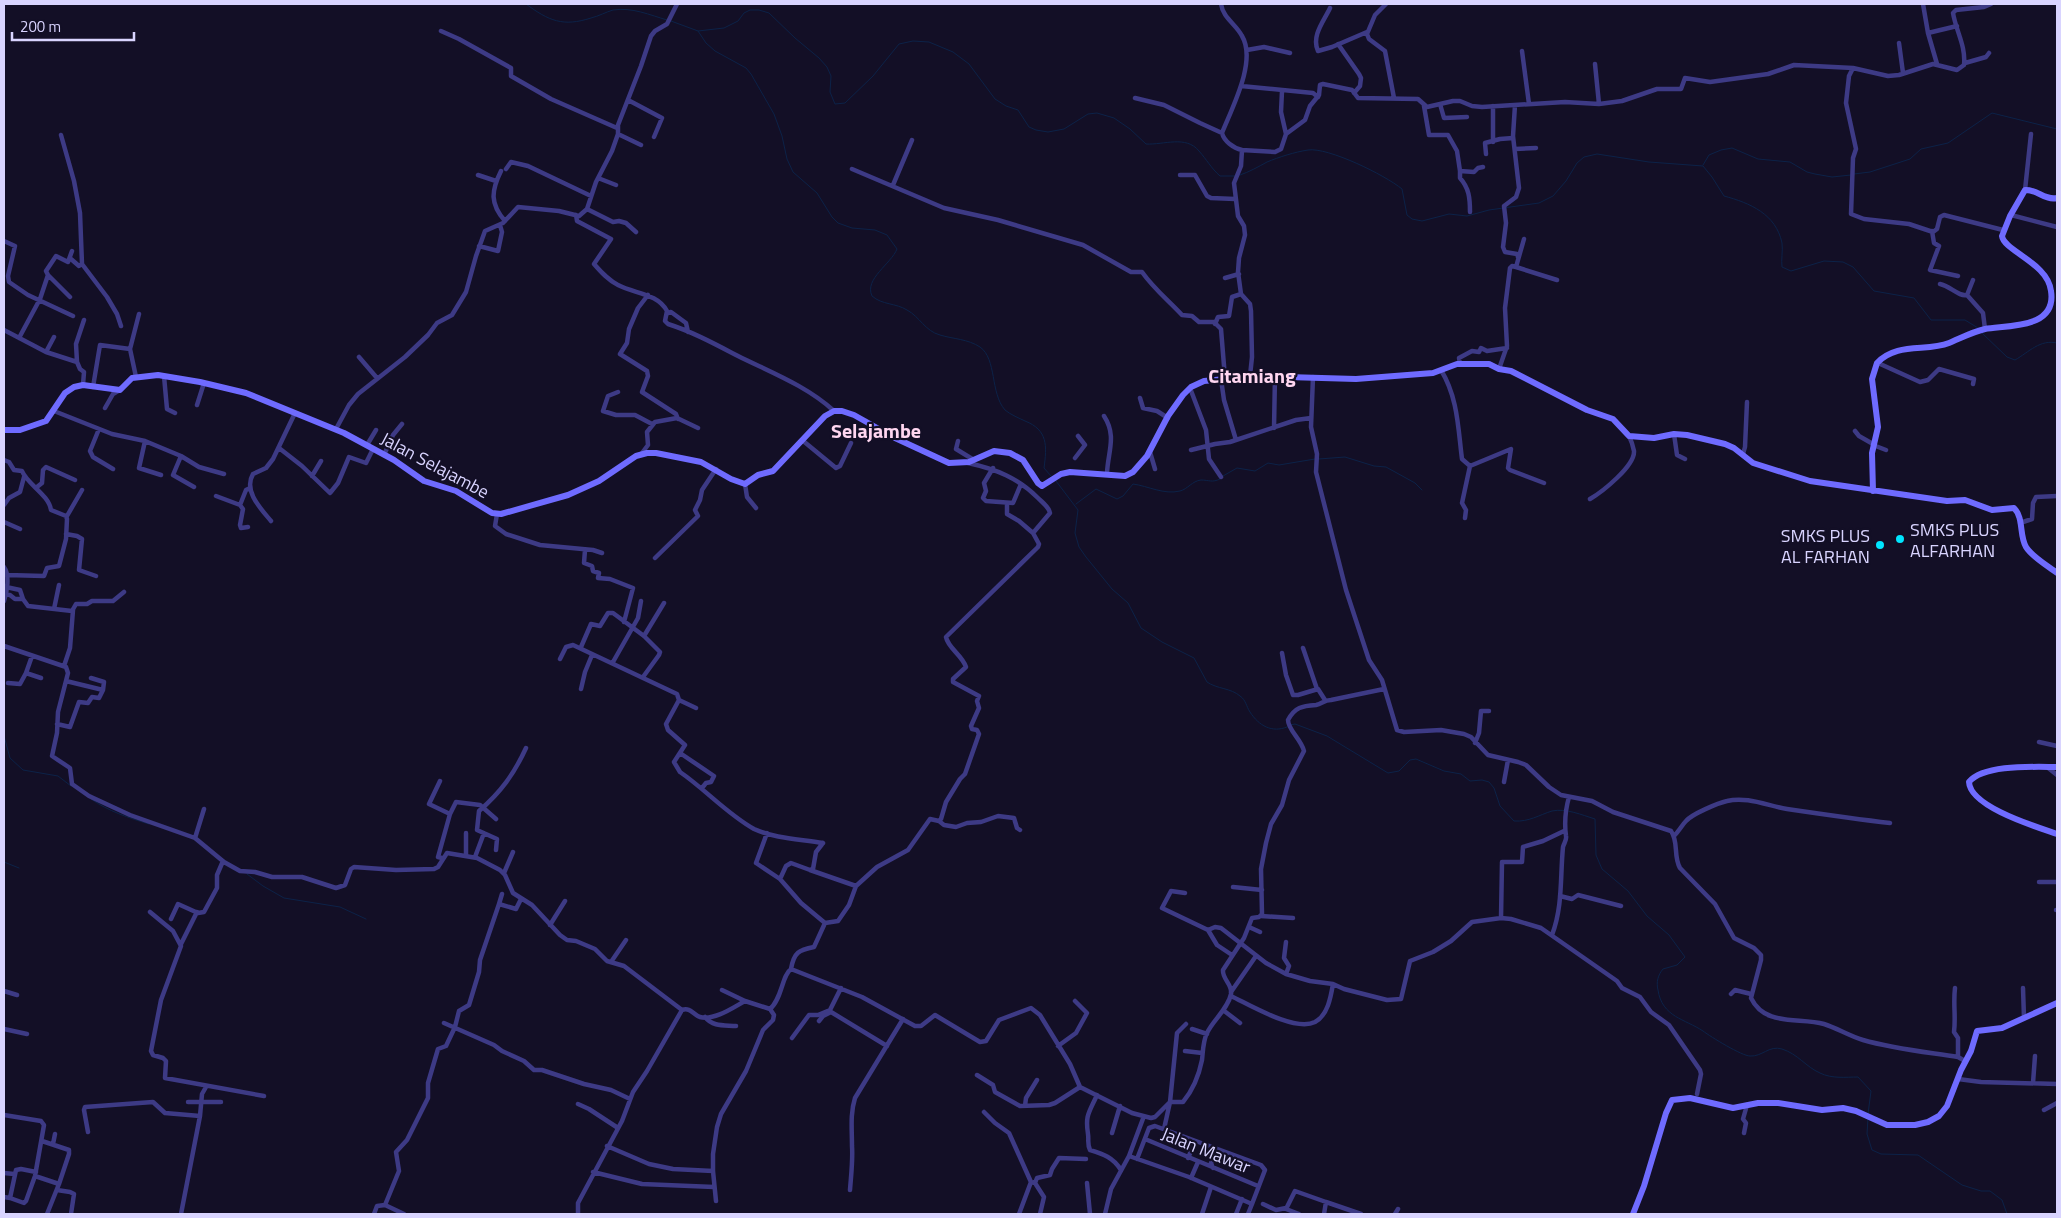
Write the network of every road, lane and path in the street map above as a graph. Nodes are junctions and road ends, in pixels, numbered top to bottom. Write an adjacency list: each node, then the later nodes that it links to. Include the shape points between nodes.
1 (677, 4): 29 (street, via 667,24 651,36)
2 (1221, 4): 14 (street, via 1225,15 1242,35)
3 (1386, 4): 10 (street, via 1375,15)
4 (1923, 4): 11 (street)
5 (1991, 4): 6 (street)
6 (1975, 5): 8 (street, via 1953,12)
7 (1330, 8): 13 (street, via 1320,24 1316,49 1321,51)
8 (1957, 26): 11 (street); 18 (street)
9 (441, 31): 37 (street, via 512,69 511,76 546,96)
10 (1367, 32): 13 (street); 28 (street, via 1369,39 1386,54)
11 (1928, 33): 20 (street)
12 (1899, 43): 22 (street)
13 (1338, 44): 25 (street, via 1361,78)
14 (1247, 50): 16 (street, via 1260,46); 23 (street)
15 (1522, 51): 31 (street)
16 (1290, 53)
17 (1989, 53): 18 (street, via 1986,57)
18 (1965, 63): 20 (street, via 1962,68 1954,70)
19 (1595, 64): 32 (street)
20 (1937, 64): 22 (street)
21 (1853, 68): 22 (street, via 1888,76); 32 (street, via 1794,65 1768,74 1710,82 1685,78 1681,88 1658,89 1622,101); 73 (street, via 1846,103 1856,149 1852,158 1850,213 1864,219 1909,224)
22 (1904, 73)
23 (1241, 86): 24 (street); 38 (street)
24 (1282, 91): 26 (street, via 1313,93); 40 (street)
25 (1354, 93): 26 (street, via 1350,89 1323,84); 28 (street, via 1358,98)
26 (1318, 97): 40 (street, via 1310,106 1304,122)
27 (1135, 98): 38 (street, via 1164,105)
28 (1394, 98): 34 (street, via 1418,99)
29 (628, 100): 37 (street); 43 (street, via 663,118)
30 (1440, 104): 34 (street); 35 (street, via 1460,101 1476,107); 36 (street, via 1444,118)
31 (1529, 104): 32 (street); 33 (street)
32 (1599, 104)
33 (1515, 105): 35 (street); 44 (street)
34 (1424, 106): 54 (street, via 1429,135 1448,135 1457,151)
35 (1493, 106): 46 (street)
36 (1467, 117)
37 (617, 128): 39 (street)
38 (1222, 132): 50 (street, via 1227,141)
39 (618, 134): 47 (street); 57 (street)
40 (1286, 134): 50 (street, via 1280,151)
41 (2031, 134): 61 (street)
42 (61, 135): 81 (street, via 80,214)
43 (654, 136)
44 (1513, 138): 46 (street); 49 (street)
45 (912, 140): 60 (street)
46 (1493, 142): 51 (street, via 1484,144)
47 (640, 145)
48 (1536, 148): 49 (street)
49 (1515, 149): 79 (street, via 1519,188 1516,197 1504,206 1503,247 1505,252)
50 (1242, 150): 64 (street, via 1234,183)
51 (1486, 154)
52 (1483, 167): 54 (street, via 1474,172)
53 (852, 169): 60 (street)
54 (1460, 171): 66 (street, via 1460,178 1469,193)
55 (1180, 174): 64 (street, via 1196,175 1211,198)
56 (478, 175): 58 (street)
57 (598, 178): 59 (street); 62 (street)
58 (496, 181): 62 (street, via 511,162 528,166); 69 (street, via 495,206)
59 (616, 185)
60 (893, 185): 99 (street, via 944,208 1083,245 1131,272 1142,272 1151,286 1182,315)
61 (2025, 190): 63 (street, via 2033,190 2050,199); 68 (street)
62 (591, 196): 65 (street)
63 (2057, 198)
64 (1236, 199): 83 (street, via 1245,235)
65 (587, 209): 67 (street); 74 (street, via 613,222 619,220)
66 (1470, 212)
67 (576, 215): 69 (street, via 521,206 514,209); 91 (street, via 577,220 610,239 595,265 620,286)
68 (2011, 215): 71 (street); 72 (street)
69 (506, 221): 70 (street)
70 (500, 225): 77 (street, via 485,231); 77 (street, via 502,232 498,251)
71 (2057, 227)
72 (2003, 230): 73 (street, via 1942,216 1937,230); 101 (street, via 2004,243 2028,259 2046,278 2052,299 2046,313 2036,320 2015,327)
73 (1932, 231): 85 (street, via 1934,243 1939,246 1930,270)
74 (636, 232)
75 (1524, 239): 79 (street)
76 (4, 241): 94 (street, via 15,246 8,281)
77 (479, 246): 119 (street, via 466,292 452,315 437,323 428,336)
78 (72, 251): 80 (street)
79 (1518, 257): 82 (street)
80 (70, 259): 81 (street, via 79,266); 84 (street, via 67,262 55,256 46,271)
81 (82, 264): 100 (street, via 107,297)
82 (1516, 267): 87 (street); 106 (street, via 1511,266 1508,280 1505,311)
83 (1239, 274): 86 (street); 90 (street)
84 (48, 275): 93 (street); 94 (street)
85 (1958, 276)
86 (1225, 278)
87 (1558, 280)
88 (1972, 280): 92 (street)
89 (1940, 284): 92 (street, via 1960,295)
90 (1241, 294): 99 (street, via 1232,297 1229,316 1218,317); 116 (street, via 1250,304 1251,311)
91 (648, 295): 96 (street, via 660,301); 138 (street, via 638,308 627,343 620,354 647,371 642,392)
92 (1967, 295): 101 (street, via 1983,313)
93 (70, 297)
94 (40, 299): 97 (street); 105 (street)
95 (139, 314): 107 (street)
96 (668, 314): 103 (street, via 671,312 686,323); 103 (street, via 666,323)
97 (74, 316)
98 (84, 320): 110 (street, via 76,344)
99 (1215, 324): 120 (street, via 1222,331)
100 (120, 326)
101 (1985, 329): 111 (street, via 1948,344 1896,352)
102 (4, 330): 105 (street)
103 (688, 332): 134 (street, via 781,377)
104 (54, 337): 108 (street)
105 (19, 338): 108 (street)
106 (1507, 348): 112 (street, via 1472,351 1459,358); 113 (street)
107 (130, 349): 118 (street); 125 (street, via 100,345)
108 (46, 352): 110 (street)
109 (360, 357): 119 (street)
110 (77, 362): 124 (street, via 84,372)
111 (1878, 363): 123 (street, via 1920,382 1928,380 1939,369 1974,379); 158 (street, via 1872,379 1878,424)
112 (1460, 364): 113 (street, via 1489,364); 114 (street)
113 (1499, 369): 152 (street, via 1511,371 1587,410 1610,418)
114 (1441, 370): 121 (street, via 1429,374 1350,380); 174 (street, via 1448,381 1456,410 1462,458)
115 (164, 376): 118 (street, Jalan Selajambe); 122 (street, Jalan Selajambe); 135 (street, via 167,409)
116 (1250, 376): 117 (street); 120 (street)
117 (1275, 376): 121 (street); 144 (street)
118 (136, 377): 127 (street)
119 (377, 378): 146 (street, via 349,405)
120 (1223, 378): 126 (street, via 1204,381); 154 (street, via 1224,400)
121 (1313, 378): 140 (street)
122 (204, 383): 131 (street); 136 (street, Jalan Selajambe, via 246,392)
123 (1973, 384)
124 (83, 385): 125 (street); 133 (street, via 68,390)
125 (93, 387): 127 (street)
126 (1190, 388): 139 (street); 159 (street, via 1206,430)
127 (118, 390): 132 (street)
128 (618, 392): 142 (street, via 608,396 603,411 635,416)
129 (1140, 398): 139 (street, via 1143,408)
130 (1747, 402): 166 (street)
131 (197, 405)
132 (105, 408)
133 (54, 411): 145 (street); 147 (street, via 41,424 20,430)
134 (834, 411): 153 (street); 173 (street, via 850,413 946,463)
135 (175, 413)
136 (295, 413): 146 (street, Jalan Selajambe); 161 (street)
137 (1104, 416): 179 (street, via 1112,436)
138 (678, 418): 142 (street); 143 (street)
139 (1168, 418): 164 (street)
140 (1312, 418): 144 (street); 248 (street, via 1316,472 1346,590 1367,656)
141 (402, 424): 167 (street)
142 (652, 424): 165 (street, via 646,434 648,444)
143 (698, 428)
144 (1274, 428): 154 (street)
145 (99, 429): 155 (street); 176 (street, via 90,451 93,457)
146 (336, 429): 160 (street, Jalan Selajambe)
147 (4, 430)
148 (376, 430): 160 (street)
149 (1855, 431): 158 (street)
150 (1674, 434): 152 (street, via 1654,438); 166 (street, via 1725,444); 170 (street, via 1676,454)
151 (1078, 436): 169 (street, via 1085,446)
152 (1629, 436): 196 (street, via 1633,455 1616,480)
153 (802, 440): 157 (street, via 836,468); 187 (street, via 773,471 758,474)
154 (1236, 440): 159 (street)
155 (145, 441): 168 (street); 181 (street, via 139,468)
156 (958, 441): 173 (street, via 956,449)
157 (851, 443)
158 (1873, 444): 163 (street); 193 (street)
159 (1207, 446): 162 (street); 184 (street, via 1209,459)
160 (370, 447): 167 (street, Jalan Selajambe); 182 (street, via 366,463 349,457 330,494)
161 (279, 448): 182 (street); 191 (street, via 270,464 252,475)
162 (1191, 450)
163 (1886, 450)
164 (1150, 452): 178 (street); 179 (street, via 1128,475)
165 (641, 454): 177 (street, via 660,453 701,462); 201 (street, Jalan Selajambe, via 599,481 573,493)
166 (1743, 454): 193 (street, via 1753,463 1810,481)
167 (384, 455): 201 (street, Jalan Selajambe, via 424,481 456,490)
168 (181, 456): 180 (street, via 199,467); 189 (street, via 173,475)
169 (1075, 458)
170 (1685, 459)
171 (4, 460): 183 (street, via 14,470 22,471)
172 (321, 461): 182 (street)
173 (971, 461): 175 (street); 179 (street, via 993,452 1010,453 1025,463 1039,485 1070,472)
174 (1470, 466): 186 (street, via 1511,449 1508,468); 203 (street, via 1462,503 1466,510)
175 (993, 468): 188 (street); 197 (street, via 984,483 986,491 983,498 988,502)
176 (113, 469)
177 (716, 469): 187 (street); 213 (street, via 702,490 695,510 698,516)
178 (1155, 469)
179 (1106, 473)
180 (224, 474)
181 (160, 475)
182 (312, 476)
183 (24, 477): 190 (street); 198 (street, via 20,492)
184 (1221, 477)
185 (75, 480): 190 (street, via 46,467 42,483)
186 (1544, 483)
187 (745, 484): 200 (street, via 747,497)
188 (1021, 484): 197 (street, via 1013,503); 209 (street, via 1051,512)
189 (194, 487)
190 (37, 488): 202 (street, via 51,510)
191 (250, 488): 199 (street); 204 (street)
192 (82, 490): 202 (street)
193 (1873, 491): 206 (street, via 1947,501 1965,500 1992,510 2012,508 2018,513)
194 (216, 496): 199 (street)
195 (2057, 496): 206 (street, via 2036,497 2032,519)
196 (1590, 500)
197 (1007, 503): 209 (street, via 1007,514)
198 (4, 505)
199 (240, 505): 207 (street, via 243,510 241,528)
200 (756, 508)
201 (498, 514): 211 (street, via 495,526 506,534 543,546)
202 (67, 516): 210 (street)
203 (1465, 518)
204 (271, 521)
205 (4, 522): 208 (street)
206 (2020, 523): 215 (street, via 2027,548)
207 (248, 527)
208 (20, 529)
209 (1033, 533): 272 (street, via 1039,546 946,637 966,667 953,682 979,696 979,708 971,726 979,734 965,774 946,802)
210 (66, 534): 216 (street, via 60,564 47,568 46,575); 217 (street, via 82,539 79,570)
211 (585, 550): 212 (street); 228 (street, via 584,563 599,573 598,578 633,588)
212 (602, 553)
213 (655, 558)
214 (4, 567): 216 (street)
215 (2057, 573)
216 (7, 575): 219 (street)
217 (96, 576)
218 (59, 585): 226 (street)
219 (6, 587): 221 (street); 222 (street, via 20,590)
220 (124, 592): 227 (street, via 114,601 76,604)
221 (5, 594): 222 (street); 223 (street)
222 (23, 599): 226 (street, via 28,606)
223 (4, 601)
224 (641, 601): 229 (street, via 638,618)
225 (664, 603): 230 (street)
226 (54, 609): 227 (street)
227 (73, 610): 239 (street, via 70,648)
228 (624, 622): 229 (street); 232 (street, via 608,613 600,626 590,625)
229 (632, 627): 230 (street); 238 (street)
230 (644, 636): 241 (street, via 660,654)
231 (4, 646): 236 (street)
232 (581, 648): 235 (street); 237 (street, via 568,646)
233 (1303, 648): 247 (street)
234 (1282, 653): 247 (street, via 1293,695)
235 (592, 655): 238 (street); 246 (street)
236 (32, 656): 239 (street); 240 (street)
237 (560, 659)
238 (613, 662): 241 (street)
239 (64, 666): 244 (street, via 68,670)
240 (26, 673): 242 (street); 245 (street, via 20,684)
241 (643, 677): 250 (street, via 677,694)
242 (40, 678)
243 (91, 678): 249 (street, via 104,682)
244 (66, 682): 249 (street); 254 (street)
245 (8, 683)
246 (581, 689)
247 (1316, 689): 251 (street, via 1320,690)
248 (1384, 689): 251 (street); 256 (street, via 1399,731 1447,730 1468,736)
249 (104, 690): 254 (street, via 100,698 93,697 88,703 78,703 72,726)
250 (679, 700): 252 (street); 259 (street, via 666,724 668,730 685,745)
251 (1324, 700): 295 (street, via 1297,708 1288,720 1304,751 1268,834)
252 (696, 708)
253 (1490, 711): 256 (street, via 1481,711)
254 (57, 724): 281 (street, via 52,756 70,768 75,787 109,806)
255 (2039, 742): 257 (street)
256 (1475, 743): 260 (street, via 1488,756)
257 (2057, 746)
258 (526, 748): 268 (street, via 518,768)
259 (680, 753): 266 (street, via 674,759 674,766); 266 (street, via 714,776)
260 (1508, 760): 265 (street); 267 (street, via 1522,763 1553,790)
261 (2047, 767): 262 (street); 263 (street); 279 (street, via 1997,770 1975,776 1968,782 1979,798 2000,812)
262 (2057, 767)
263 (2057, 775)
264 (440, 781): 270 (street, via 429,804)
265 (1504, 782)
266 (702, 788): 277 (street, via 742,821)
267 (1569, 797): 275 (street); 280 (street, via 1592,801 1613,812 1671,831)
268 (484, 807): 270 (street, via 459,802 455,803); 271 (street); 276 (street, via 479,811 476,828)
269 (204, 809): 281 (street)
270 (450, 814): 286 (street)
271 (496, 819)
272 (939, 821): 274 (street, via 956,827 998,816 1011,817); 293 (street, via 930,819 908,850 875,868)
273 (1890, 824): 280 (street, via 1737,800 1685,821)
274 (1020, 830)
275 (1564, 830): 298 (street); 307 (street, via 1523,847 1522,862 1502,862)
276 (484, 833): 282 (street, via 497,839); 285 (street)
277 (767, 833): 288 (street, via 823,843); 290 (street, via 756,863)
278 (466, 834): 284 (street)
279 (2057, 834)
280 (1674, 836): 332 (street, via 1677,864 1715,904 1734,938 1754,948 1761,956)
281 (195, 838): 287 (street)
282 (496, 850)
283 (513, 852): 289 (street)
284 (466, 855): 285 (street); 286 (street, via 448,853)
285 (475, 857): 289 (street)
286 (440, 858): 287 (street, via 438,867 434,869 354,867 346,883 337,888 302,877 272,877 243,872)
287 (223, 861): 304 (street, via 217,875 217,888 205,911)
288 (810, 870): 290 (street, via 791,863); 293 (street)
289 (504, 873): 299 (street, via 511,892)
290 (780, 879): 309 (street, via 801,904)
291 (2040, 882): 292 (street)
292 (2057, 882)
293 (856, 886): 309 (street, via 838,921)
294 (1234, 887): 295 (street)
295 (1262, 890): 305 (street)
296 (1185, 893): 312 (street, via 1171,891 1162,908)
297 (502, 894): 301 (street)
298 (1560, 896): 302 (street, via 1572,899 1578,895); 314 (street, via 1559,917)
299 (521, 899): 301 (street, via 516,909); 310 (street, via 532,905)
300 (565, 901): 310 (street)
301 (499, 904): 348 (street, via 469,1004 459,1011)
302 (1621, 906)
303 (150, 912): 317 (street)
304 (197, 912): 308 (street, via 178,904); 317 (street)
305 (1261, 916): 306 (street); 311 (street, via 1252,918)
306 (1293, 918)
307 (1500, 918): 314 (street, via 1540,928); 324 (street, via 1472,922 1434,952 1412,960 1399,1000 1387,1000)
308 (171, 919)
309 (825, 923): 322 (street, via 814,947 801,950)
310 (550, 925): 321 (street, via 563,938 593,948)
311 (1249, 927): 313 (street); 318 (street)
312 (1208, 930): 318 (street, via 1219,928); 319 (street, via 1217,945)
313 (1260, 932)
314 (1552, 935): 368 (street, via 1617,981 1622,988 1640,997 1651,1012 1669,1024 1700,1070)
315 (626, 940): 321 (street)
316 (1286, 942): 323 (street, via 1284,958 1289,966)
317 (181, 944): 366 (street, via 161,1000 151,1053 166,1060 165,1078)
318 (1241, 944): 319 (street); 320 (street)
319 (1232, 955): 330 (street, via 1223,972)
320 (1256, 956): 323 (street); 330 (street)
321 (611, 962): 338 (street, via 624,966)
322 (791, 969): 325 (street); 337 (street, via 787,972 780,996)
323 (1286, 974): 324 (street)
324 (1333, 984): 330 (street, via 1325,1012 1315,1022 1305,1024 1275,1017)
325 (841, 988): 342 (street); 353 (street, via 830,1010 809,1015)
326 (1955, 988): 359 (street, via 1953,1009)
327 (2023, 988): 341 (street)
328 (722, 990): 335 (street)
329 (4, 991): 333 (street)
330 (1231, 994): 339 (street)
331 (1731, 994): 332 (street, via 1735,990)
332 (1751, 994): 359 (street, via 1752,1000 1764,1012 1783,1020 1822,1023 1862,1040)
333 (17, 995)
334 (1075, 1000): 355 (street, via 1089,1015 1076,1033)
335 (745, 1001): 337 (street); 340 (street, via 731,1011)
336 (2057, 1003): 341 (street)
337 (770, 1009): 405 (street, via 774,1020 764,1030 746,1071 721,1114)
338 (682, 1010): 340 (street, via 689,1009); 371 (street)
339 (1223, 1010): 345 (street); 352 (street)
340 (704, 1017): 347 (street, via 713,1024)
341 (2024, 1018): 360 (street, via 2002,1028 1977,1032)
342 (903, 1019): 354 (street); 355 (street, via 918,1027 935,1015 982,1042 986,1041 999,1020 1031,1008 1040,1015)
343 (819, 1021): 354 (street, via 831,1012)
344 (444, 1023): 348 (street)
345 (1240, 1023)
346 (1186, 1024): 374 (street, via 1177,1033)
347 (736, 1026)
348 (455, 1027): 371 (street, via 524,1061 534,1070 611,1090); 426 (street, via 446,1046 438,1049 428,1084 427,1101 407,1140 396,1152 399,1171)
349 (4, 1029): 351 (street)
350 (1192, 1029): 352 (street)
351 (27, 1034)
352 (1207, 1034): 357 (street)
353 (792, 1038)
354 (887, 1046): 418 (street, via 853,1104)
355 (1058, 1046): 367 (street)
356 (1185, 1051): 357 (street)
357 (1202, 1053): 374 (street, via 1199,1072 1189,1095 1181,1103)
358 (2035, 1056): 364 (street)
359 (1958, 1057): 360 (street)
360 (1965, 1061): 362 (street)
361 (977, 1075): 378 (street, via 992,1084 995,1092 1010,1102)
362 (1958, 1079): 364 (street); 380 (street, via 1944,1111 1933,1120 1914,1125 1887,1126 1843,1108 1822,1110 1758,1103)
363 (1037, 1080): 378 (street)
364 (2033, 1083): 365 (street)
365 (2057, 1084)
366 (206, 1087): 370 (street); 375 (street)
367 (1080, 1087): 369 (street); 378 (street, via 1052,1105)
368 (1696, 1094)
369 (1097, 1095): 379 (street); 404 (street, via 1086,1120 1088,1147 1111,1158)
370 (264, 1096)
371 (630, 1100): 386 (street)
372 (188, 1102): 375 (street)
373 (221, 1102): 375 (street)
374 (1170, 1102): 385 (street, via 1155,1116); 387 (street)
375 (202, 1103): 384 (street)
376 (2057, 1103): 381 (street)
377 (578, 1104): 386 (street)
378 (1024, 1106)
379 (1120, 1106): 385 (street); 389 (street)
380 (1747, 1106): 390 (street, via 1743,1119 1746,1123); 446 (street, via 1728,1107 1690,1098 1672,1100)
381 (2044, 1110)
382 (984, 1112): 411 (street, via 1009,1133)
383 (4, 1115): 393 (street, via 42,1122)
384 (200, 1116): 388 (street, via 165,1113 153,1102 84,1108); 431 (street)
385 (1144, 1116): 398 (street)
386 (618, 1128): 396 (street)
387 (1164, 1129): 392 (street, via 1150,1128); 394 (street)
388 (88, 1132)
389 (1112, 1133)
390 (1744, 1133)
391 (54, 1134): 395 (street)
392 (1145, 1139): 399 (street, Jalan Mawar); 401 (street)
393 (42, 1141): 395 (street); 409 (street)
394 (1195, 1142): 397 (street); 399 (street)
395 (53, 1144): 413 (street, via 68,1148 69,1152)
396 (607, 1146): 405 (street, via 649,1164); 407 (street)
397 (1218, 1150): 403 (street, via 1211,1163); 414 (street, via 1262,1166 1265,1170)
398 (1129, 1156): 401 (street); 404 (street)
399 (1188, 1158): 402 (street, Jalan Mawar)
400 (1086, 1159): 411 (street, via 1058,1159 1050,1175 1036,1178)
401 (1138, 1159): 410 (street)
402 (1198, 1162): 403 (street, Jalan Mawar); 410 (street)
403 (1213, 1168): 414 (street, Jalan Mawar)
404 (1121, 1170): 438 (street, via 1110,1189)
405 (712, 1171): 415 (street)
406 (4, 1172): 408 (street)
407 (593, 1172): 415 (street, via 642,1184); 434 (street, via 578,1203)
408 (14, 1174): 409 (street, via 19,1168); 420 (street)
409 (35, 1174): 413 (street); 420 (street, via 26,1202)
410 (1191, 1178): 416 (street)
411 (1033, 1182): 435 (street); 436 (street, via 1044,1197)
412 (1087, 1183): 437 (street)
413 (59, 1184): 417 (street)
414 (1258, 1186): 424 (street)
415 (714, 1187): 422 (street)
416 (1211, 1187): 421 (street); 439 (street)
417 (57, 1190): 429 (street); 430 (street, via 73,1193)
418 (850, 1190)
419 (4, 1197): 420 (street)
420 (10, 1198)
421 (1242, 1199): 424 (street); 440 (street)
422 (716, 1201)
423 (1326, 1202): 427 (street, via 1295,1191); 443 (street); 444 (street)
424 (1252, 1204): 441 (street)
425 (1263, 1204): 427 (street, via 1276,1210)
426 (386, 1205): 432 (street, via 377,1206); 433 (street)
427 (1286, 1208): 442 (street)
428 (1398, 1209): 445 (street)
429 (47, 1214)
430 (71, 1214)
431 (182, 1214)
432 (374, 1214)
433 (404, 1214)
434 (578, 1214)
435 (1019, 1214)
436 (1040, 1214)
437 (1090, 1214)
438 (1104, 1214)
439 (1202, 1214)
440 (1236, 1214)
441 (1248, 1214)
442 (1299, 1214)
443 (1324, 1214)
444 (1361, 1214)
445 (1396, 1214)
446 (1633, 1214)

